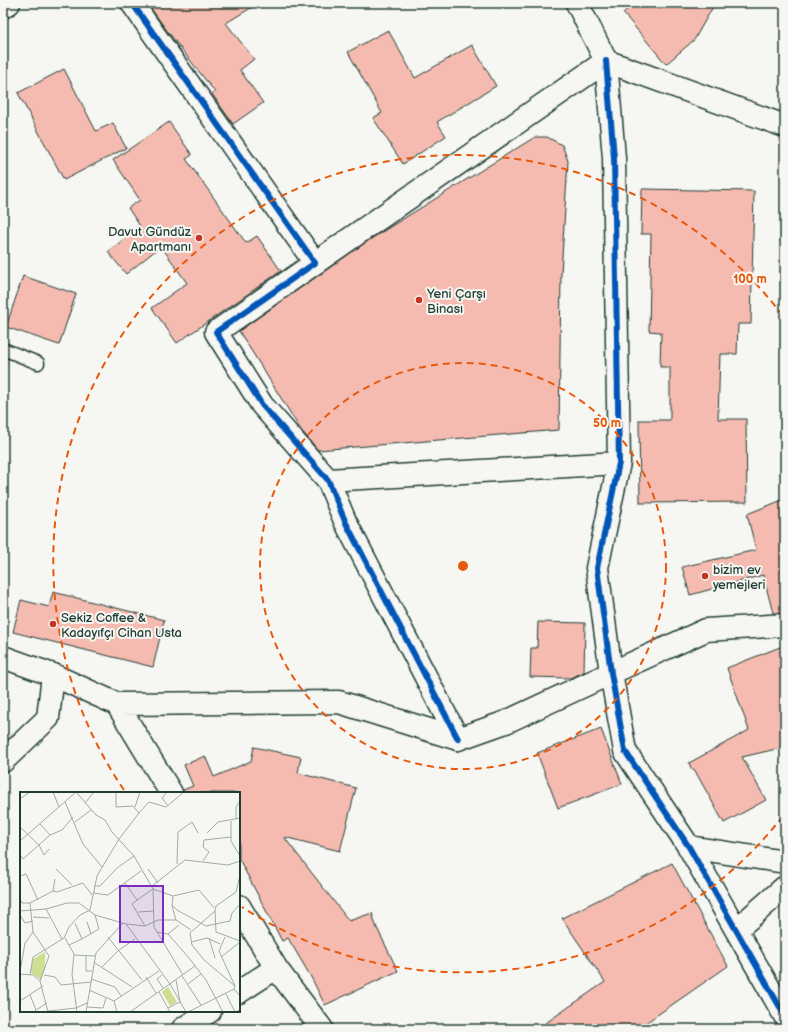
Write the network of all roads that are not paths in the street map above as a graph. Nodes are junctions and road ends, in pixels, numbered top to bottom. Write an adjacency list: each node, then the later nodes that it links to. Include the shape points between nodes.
1 (9, 3): 4 (street)
2 (132, 3): 7 (street)
3 (581, 4): 5 (street)
4 (3, 7)
5 (606, 61): 6 (street); 7 (street); 10 (street, via 614,158)
6 (785, 126)
7 (316, 263): 11 (street, via 216,332 262,405)
8 (3, 349): 9 (lane)
9 (38, 363)
10 (619, 463): 11 (street); 14 (street, via 597,568)
11 (328, 480): 17 (street, via 345,521)
12 (785, 625): 14 (street, via 706,630)
13 (3, 657): 15 (street)
14 (611, 673): 17 (street, via 506,722); 20 (street, via 624,751)
15 (52, 675): 16 (street); 18 (street, via 48,718)
16 (117, 704): 17 (street, via 339,702); 19 (street)
17 (458, 739)
18 (3, 761)
19 (170, 792)
20 (689, 847): 21 (street); 24 (street)
21 (785, 862)
22 (785, 887): 24 (street)
23 (240, 908): 25 (street)
24 (736, 930): 28 (street)
25 (276, 968): 26 (street); 30 (street)
26 (240, 991)
27 (208, 1012): 29 (street)
28 (785, 1016)
29 (183, 1029)
30 (322, 1029)

